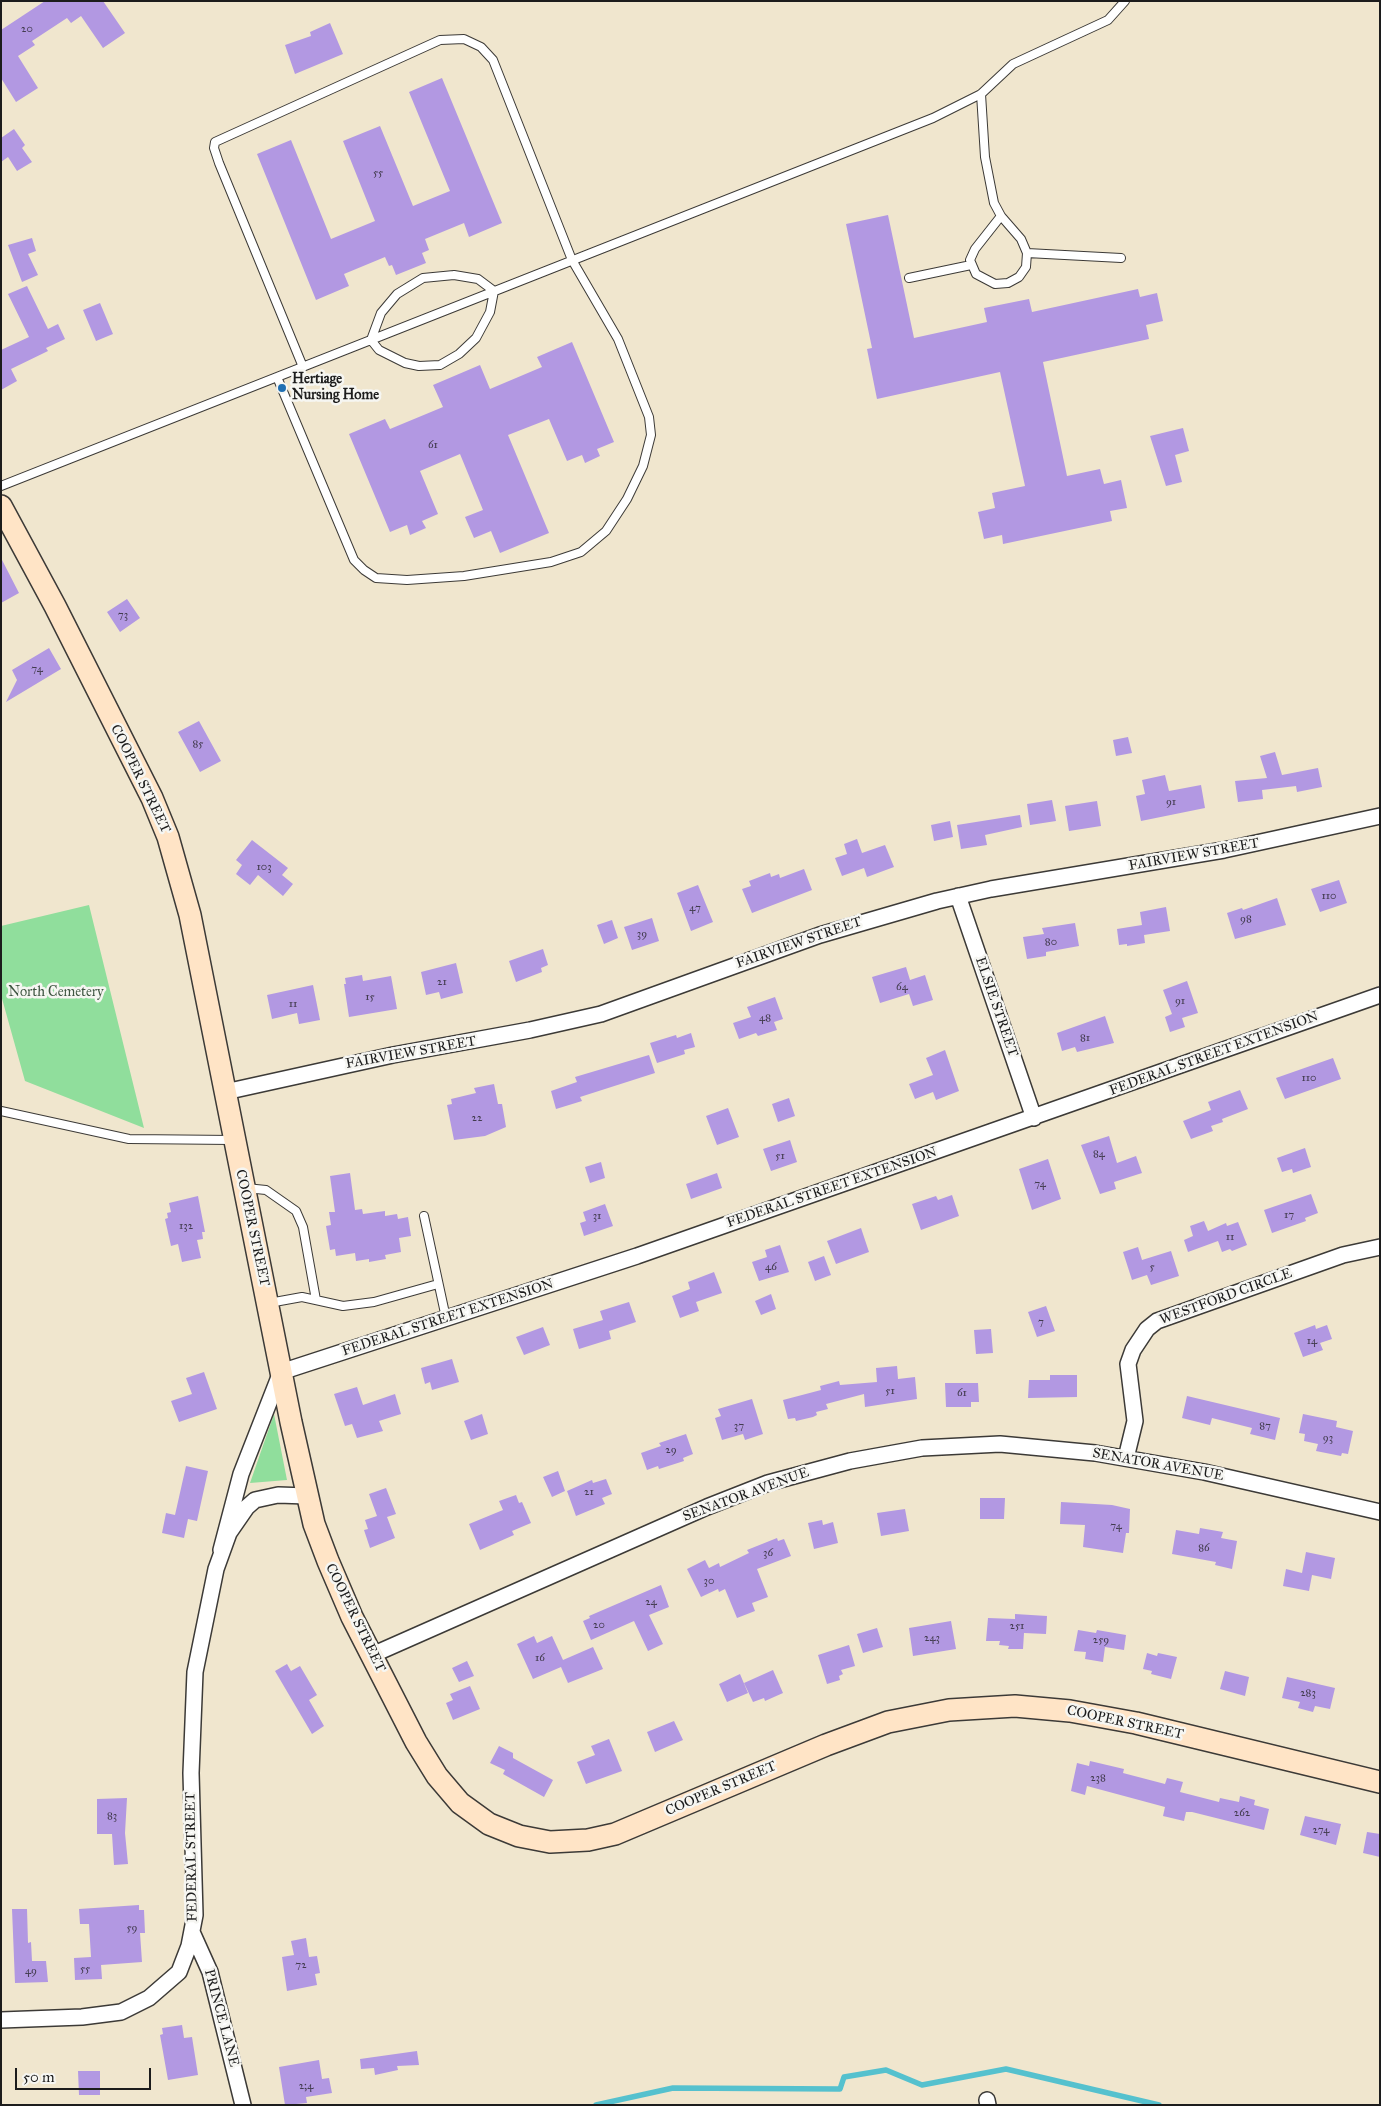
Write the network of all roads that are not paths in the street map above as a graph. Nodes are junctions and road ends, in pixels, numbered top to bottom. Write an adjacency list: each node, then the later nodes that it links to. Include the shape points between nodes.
1 (1125, 1): 2 (lane, via 1108,20 1014,64)
2 (981, 94): 3 (lane, via 985,157 994,203); 6 (lane, via 933,118)
3 (1001, 216): 4 (lane, via 1022,239); 7 (lane, via 975,249)
4 (1027, 253): 5 (lane); 7 (lane, via 1023,272 1008,283 988,282 976,274)
5 (1121, 258)
6 (572, 260): 9 (lane); 11 (lane, via 493,60 481,47 464,39 440,40 215,142 219,163); 12 (lane, via 618,339 649,417 651,435 643,466 627,499 606,531 582,552 551,562 464,576 407,580 376,578 354,560)
7 (971, 265): 8 (lane)
8 (910, 278)
9 (494, 291): 10 (lane); 10 (lane, via 478,279 454,275 423,278 396,294 381,314); 10 (lane, via 490,312 476,338 459,354 440,365 405,363 379,350)
10 (371, 340): 11 (lane)
11 (303, 367): 12 (lane)
12 (277, 377): 13 (lane)
13 (1, 486)
14 (1, 506): 18 (street, COOPER STREET, via 152,798 168,837 190,915)
15 (1380, 816): 16 (street, FAIRVIEW STREET, via 1224,850)
16 (958, 896): 18 (street, FAIRVIEW STREET, via 820,935 601,1014); 20 (street, ELSIE STREET)
17 (1380, 996): 20 (street, FEDERAL STREET EXTENSION)
18 (225, 1092): 21 (street, COOPER STREET)
19 (1, 1111): 21 (lane, via 129,1139)
20 (1034, 1118): 28 (street, FEDERAL STREET EXTENSION)
21 (235, 1140): 22 (street, COOPER STREET)
22 (244, 1188): 26 (lane, via 266,1190 296,1211 303,1227); 27 (street, COOPER STREET)
23 (424, 1216): 25 (lane)
24 (1380, 1247): 30 (street, WESTFORD CIRCLE, via 1334,1258 1157,1321 1147,1329 1128,1364 1135,1421)
25 (438, 1284): 26 (lane, via 359,1304 343,1306); 28 (lane)
26 (316, 1300): 27 (lane, via 302,1297)
27 (268, 1303): 29 (street, COOPER STREET)
28 (446, 1318): 29 (street, FEDERAL STREET EXTENSION)
29 (281, 1372): 31 (street, COOPER STREET); 33 (street, FEDERAL STREET, via 241,1474)
30 (1126, 1458): 32 (street, SENATOR AVENUE, via 1204,1472); 34 (street, SENATOR AVENUE, via 1034,1446 973,1444 898,1451 824,1467 707,1507)
31 (307, 1496): 33 (street, FEDERAL STREET, via 278,1495 255,1500 240,1516); 34 (street, COOPER STREET, via 328,1561)
32 (1380, 1512)
33 (222, 1550): 36 (street, FEDERAL STREET, via 206,1605 195,1672 191,1773 195,1896)
34 (372, 1655): 35 (street, COOPER STREET, via 416,1742 452,1794 488,1824 519,1836 550,1842 588,1840 616,1834 867,1729 908,1717 971,1708 1033,1707 1097,1716)
35 (1380, 1782)
36 (192, 1932): 37 (street, FEDERAL STREET, via 179,1972 136,2006 94,2016); 38 (street, PRINCE LANE, via 210,1972)
37 (1, 2020)
38 (243, 2105)

